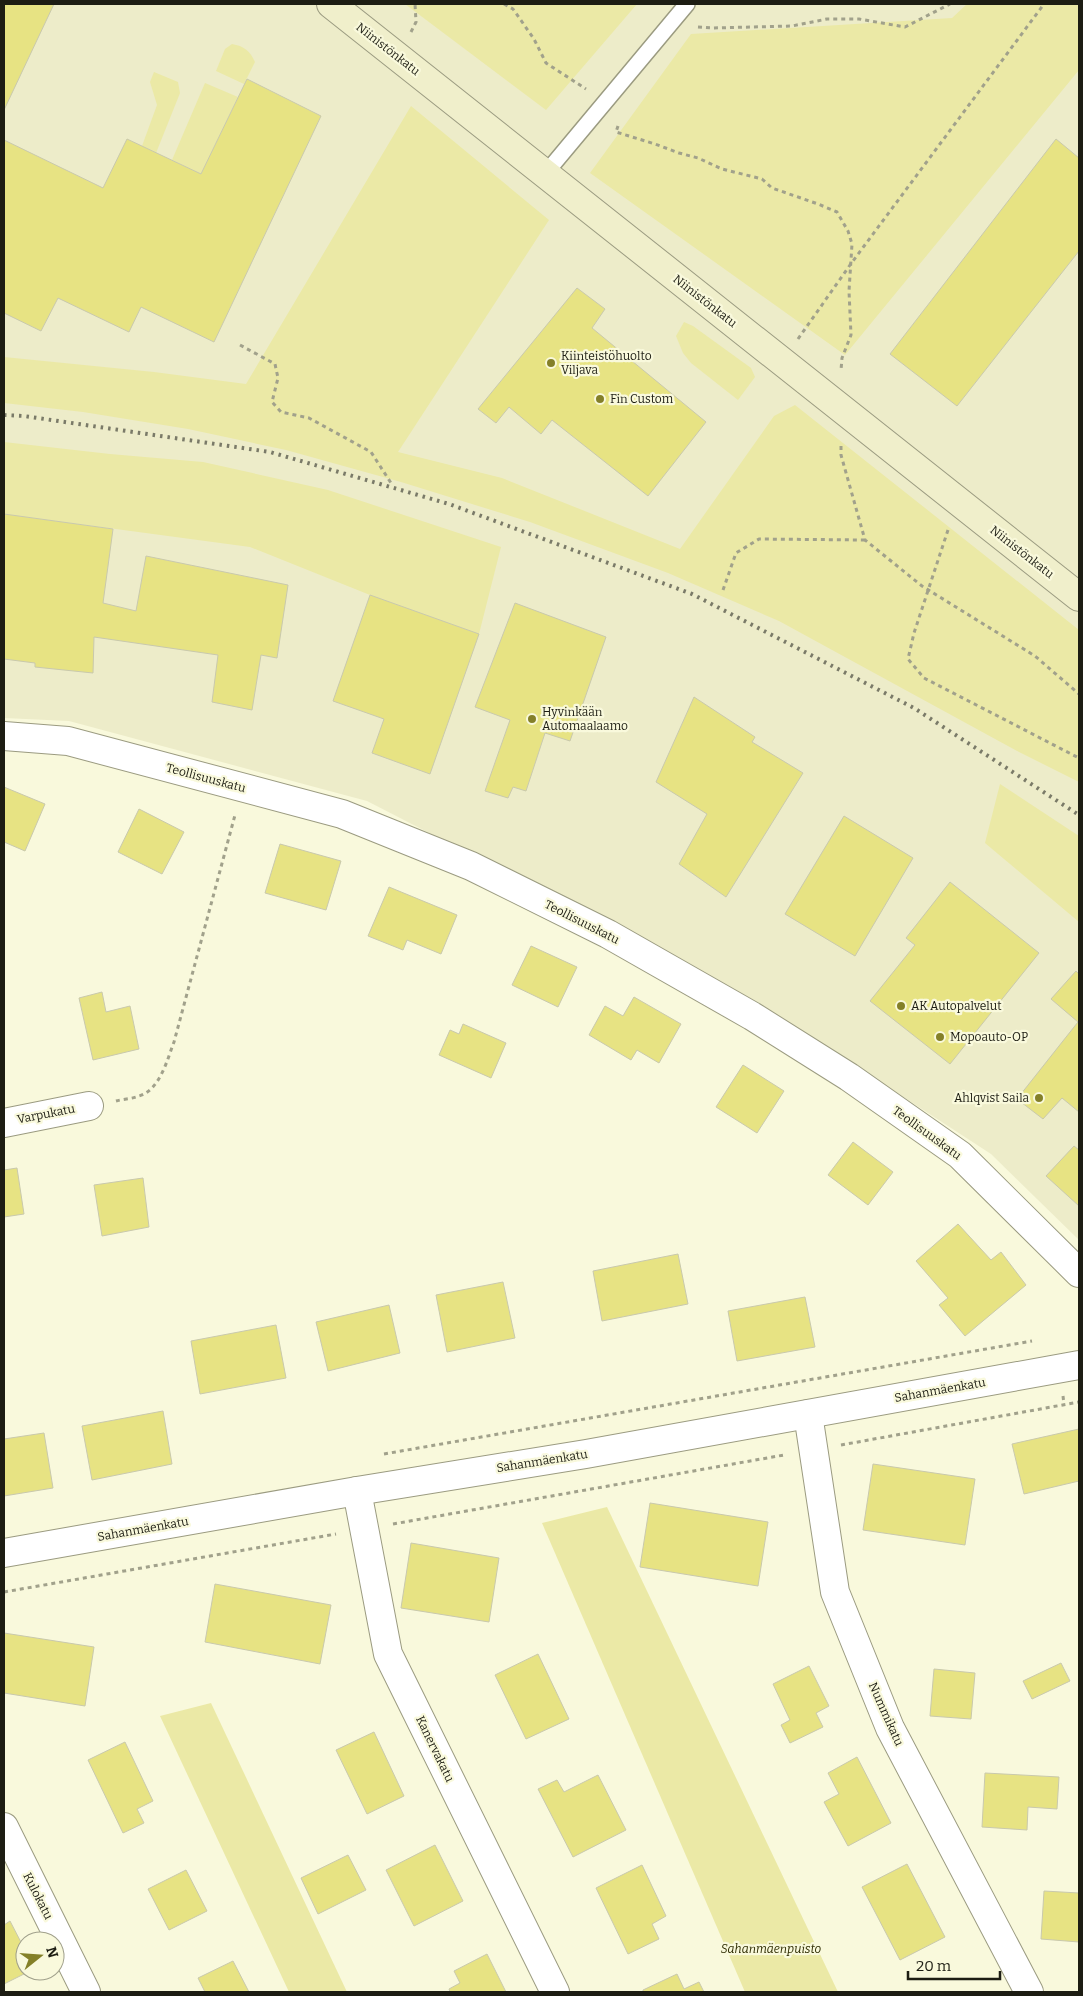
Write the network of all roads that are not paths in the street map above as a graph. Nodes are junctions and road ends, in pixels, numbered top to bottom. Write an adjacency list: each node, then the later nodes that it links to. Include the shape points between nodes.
1 (331, 4): 3 (street, Niinistönkatu)
2 (687, 4): 3 (lane)
3 (545, 174): 4 (street, Niinistönkatu)
4 (1079, 598)
5 (4, 736): 8 (street, Teollisuuskatu, via 68,741 342,814 470,866 608,934 752,1016 850,1078 960,1155)
6 (89, 1106): 7 (street, Varpukatu)
7 (4, 1123)
8 (1079, 1273)
9 (1069, 1367): 10 (street, Sahanmäenkatu)
10 (808, 1414): 11 (street, Sahanmäenkatu); 16 (street, Nummikatu, via 834,1592 890,1728)
11 (357, 1491): 12 (street, Sahanmäenkatu); 15 (street, Kanervakatu, via 388,1654)
12 (4, 1553)
13 (4, 1828): 14 (street, Kulokatu)
14 (86, 1992)
15 (556, 1992)
16 (1029, 1992)

